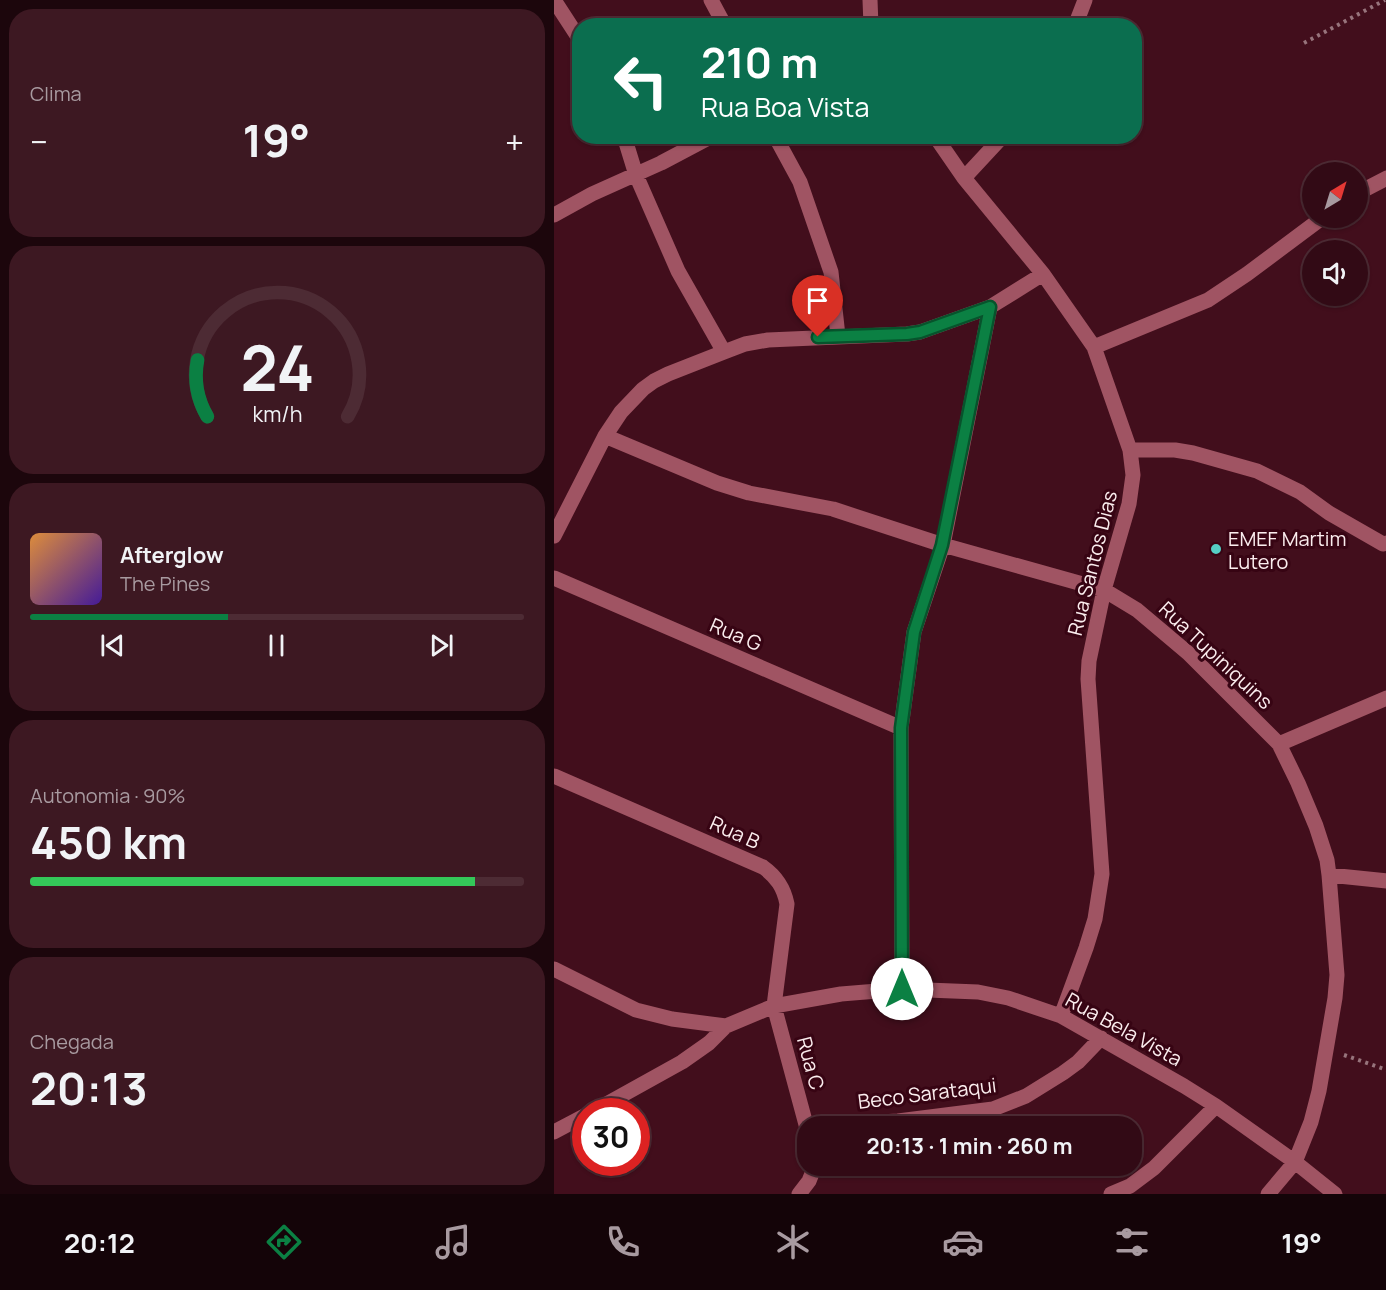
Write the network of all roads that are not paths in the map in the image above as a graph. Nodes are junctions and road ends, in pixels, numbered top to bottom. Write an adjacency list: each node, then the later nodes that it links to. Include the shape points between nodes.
1 (554, 0): 8 (street)
2 (711, 0): 5 (street)
3 (869, 0): 6 (street)
4 (1085, 0): 7 (street)
5 (721, 18)
6 (870, 18)
7 (1078, 18)
8 (572, 28)
9 (626, 144): 14 (street)
10 (697, 144): 14 (street)
11 (779, 144): 22 (street, via 800,182 831,272)
12 (941, 144): 16 (street, Rua Santos Dias)
13 (996, 144): 16 (street)
14 (636, 175): 18 (street); 24 (street, via 678,271)
15 (1386, 177): 17 (street)
16 (964, 178): 20 (street, Rua Santos Dias)
17 (1368, 187)
18 (554, 215)
19 (1309, 228): 23 (street, via 1208,300)
20 (1043, 273): 21 (street); 23 (street, Rua Santos Dias)
21 (990, 307): 22 (street, via 920,332); 29 (street)
22 (838, 336): 24 (street, via 768,340)
23 (1094, 347): 26 (street, Rua Santos Dias)
24 (724, 352): 25 (street, via 668,374 643,389 620,412)
25 (605, 436): 27 (street); 29 (street, Rua Tupiniquins, via 717,483 833,509)
26 (1130, 450): 28 (street, via 1175,450 1257,471); 31 (street, Rua Santos Dias, via 1133,475 1129,504)
27 (554, 536)
28 (1386, 543)
29 (942, 545): 31 (street, Rua Tupiniquins); 33 (street, via 914,632)
30 (554, 578): 33 (street, Rua G)
31 (1103, 590): 34 (street, Rua Tupiniquins, via 1137,610 1188,653); 41 (street, Rua Santos Dias, via 1088,679 1102,874 1095,919)
32 (1386, 698): 34 (street)
33 (901, 728): 39 (street)
34 (1279, 744): 36 (street, Rua Tupiniquins, via 1316,826)
35 (554, 776): 40 (street, Rua B, via 771,872 783,888 787,904)
36 (1329, 875): 37 (street); 50 (street, Rua Tupiniquins, via 1337,975 1335,998 1319,1091)
37 (1386, 881)
38 (554, 969): 42 (street, via 636,1010)
39 (902, 989): 40 (street, Rua Bela Vista, via 841,994); 41 (street, Rua Bela Vista, via 978,992)
40 (774, 1006): 42 (street, Rua Bela Vista); 46 (street, Rua C)
41 (1061, 1016): 43 (street, Rua Bela Vista)
42 (726, 1026): 44 (street, via 682,1062)
43 (1101, 1038): 45 (street, Rua Bela Vista); 47 (street, Beco Sarataqui, via 1079,1062 1026,1096 993,1109)
44 (617, 1098)
45 (1216, 1106): 50 (street, Rua Bela Vista); 53 (street, via 1154,1168)
46 (804, 1116)
47 (938, 1116)
48 (572, 1122): 49 (street)
49 (554, 1132)
50 (1295, 1162): 54 (street, Rua Tupiniquins); 55 (street, Rua Bela Vista)
51 (811, 1176): 52 (street)
52 (799, 1194)
53 (1112, 1194)
54 (1268, 1194)
55 (1335, 1194)

